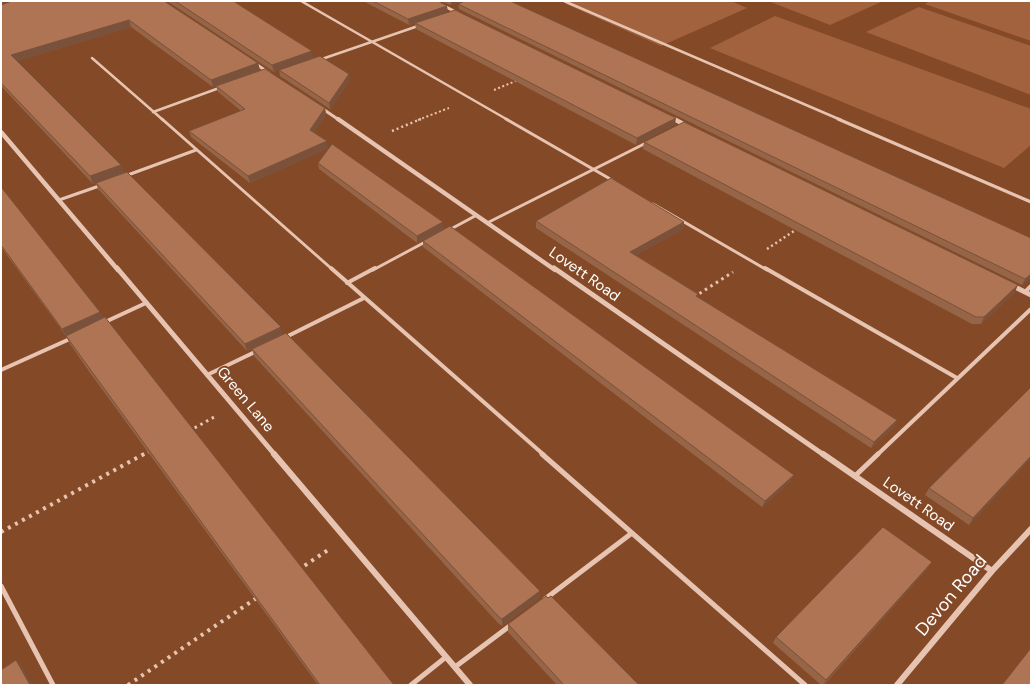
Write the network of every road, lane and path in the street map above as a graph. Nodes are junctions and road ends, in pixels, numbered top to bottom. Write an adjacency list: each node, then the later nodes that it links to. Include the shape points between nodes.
1 (301, 1): 10 (lane)
2 (434, 1): 5 (street)
3 (564, 1): 36 (lane)
4 (458, 7): 5 (lane)
5 (450, 9): 6 (street)
6 (456, 12): 7 (lane); 8 (street)
7 (447, 16)
8 (464, 16)
9 (419, 26): 10 (lane)
10 (372, 42): 13 (lane); 19 (lane)
11 (92, 58): 21 (lane)
12 (250, 60): 14 (street)
13 (319, 60)
14 (266, 71): 15 (lane); 16 (street)
15 (258, 74)
16 (274, 75)
17 (524, 77): 19 (path)
18 (223, 87): 21 (lane)
19 (471, 99): 28 (path); 30 (lane)
20 (313, 103): 28 (street, Lovett Road)
21 (153, 112): 29 (lane)
22 (665, 115): 23 (street)
23 (683, 124): 24 (lane); 25 (street)
24 (674, 128)
25 (692, 128)
26 (1, 132): 34 (street, Green Lane)
27 (657, 138): 30 (lane)
28 (368, 141): 37 (street, Lovett Road)
29 (196, 150): 31 (lane); 41 (lane)
30 (596, 170): 32 (lane); 38 (lane)
31 (123, 177)
32 (613, 180)
33 (105, 184): 34 (lane)
34 (59, 200): 47 (street, Green Lane)
35 (647, 200): 55 (lane)
36 (1031, 202)
37 (475, 216): 38 (street, Lovett Road); 39 (lane)
38 (487, 223): 59 (street, Lovett Road)
39 (441, 234)
40 (433, 238): 41 (lane)
41 (347, 283): 46 (lane)
42 (1007, 283): 44 (street)
43 (1031, 286): 44 (lane)
44 (1025, 292): 45 (street)
45 (1031, 295)
46 (364, 298): 51 (lane); 62 (lane)
47 (146, 303): 49 (lane); 54 (street, Green Lane)
48 (1031, 309): 55 (lane)
49 (101, 324)
50 (74, 337): 53 (lane)
51 (277, 341)
52 (260, 349): 54 (lane)
53 (1, 370)
54 (208, 375): 56 (street, Green Lane)
55 (957, 378): 59 (lane)
56 (234, 406): 57 (path); 63 (street, Green Lane)
57 (182, 434)
58 (156, 448): 61 (path)
59 (855, 476): 64 (street, Lovett Road)
60 (1031, 529): 64 (street, Devon Road)
61 (1, 532)
62 (632, 533): 68 (lane); 76 (lane)
63 (346, 538): 65 (path); 70 (street, Green Lane)
64 (992, 571): 77 (street, Devon Road)
65 (289, 576)
66 (1, 586): 72 (lane)
67 (265, 592): 73 (path)
68 (540, 603)
69 (517, 620): 71 (lane)
70 (446, 657): 71 (street, Green Lane); 74 (lane)
71 (455, 667): 75 (street, Green Lane)
72 (53, 685)
73 (128, 685)
74 (411, 685)
75 (470, 685)
76 (805, 685)
77 (897, 685)

